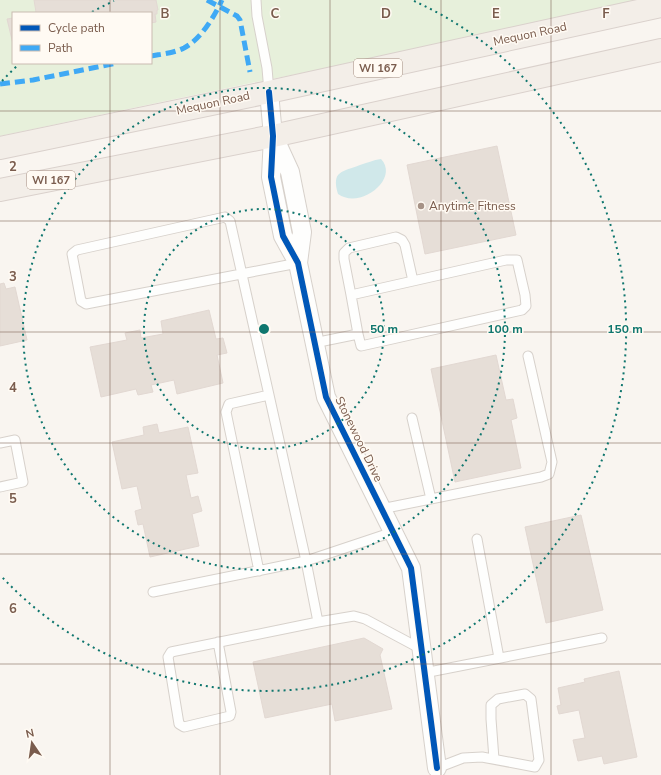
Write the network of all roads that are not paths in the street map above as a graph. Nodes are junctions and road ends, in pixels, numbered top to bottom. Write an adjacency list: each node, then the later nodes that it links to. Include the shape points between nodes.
1 (256, 0): 4 (lane)
2 (661, 6): 4 (main road, Mequon Road / WI 167)
3 (661, 50): 5 (main road, WI 167)
4 (269, 92): 5 (street, Stonewood Drive); 6 (main road, Mequon Road / WI 167)
5 (273, 136): 7 (main road, WI 167); 8 (street, Stonewood Drive, via 290,172 302,232)
6 (0, 148)
7 (0, 190)
8 (298, 263): 9 (lane); 13 (street, Stonewood Drive)
9 (242, 274): 9 (lane, via 230,221 225,217 77,250 72,254 80,300 86,304); 15 (lane)
10 (413, 281): 11 (lane); 11 (lane, via 405,245 396,237 349,248 344,253); 12 (lane, via 506,260 517,260 526,306 522,310 360,346)
11 (351, 295): 12 (lane)
12 (358, 334): 13 (lane)
13 (314, 343): 20 (street, Stonewood Drive, via 326,397)
14 (528, 356): 19 (lane, via 552,462 549,474)
15 (269, 395): 23 (lane); 24 (lane, via 229,404 226,412)
16 (412, 418): 19 (lane)
17 (0, 443): 18 (lane, via 15,440 23,482)
18 (0, 487)
19 (431, 499): 20 (lane)
20 (381, 509): 21 (street, Stonewood Drive)
21 (393, 532): 23 (lane); 29 (street, Stonewood Drive, via 410,568)
22 (477, 539): 30 (lane)
23 (306, 561): 24 (lane); 26 (lane)
24 (259, 571): 25 (lane)
25 (153, 592)
26 (318, 622): 28 (lane); 29 (lane, via 354,616 365,619)
27 (602, 638): 30 (lane)
28 (218, 642): 28 (lane, via 171,652 168,657 179,724 184,727 230,716 232,712)
29 (421, 648): 31 (street, Stonewood Drive)
30 (499, 658): 31 (lane)
31 (424, 673): 33 (street, Stonewood Drive)
32 (494, 759): 32 (lane, via 535,767 540,760 531,699 525,694 498,699 491,705); 33 (lane, via 463,758)
33 (435, 772)

